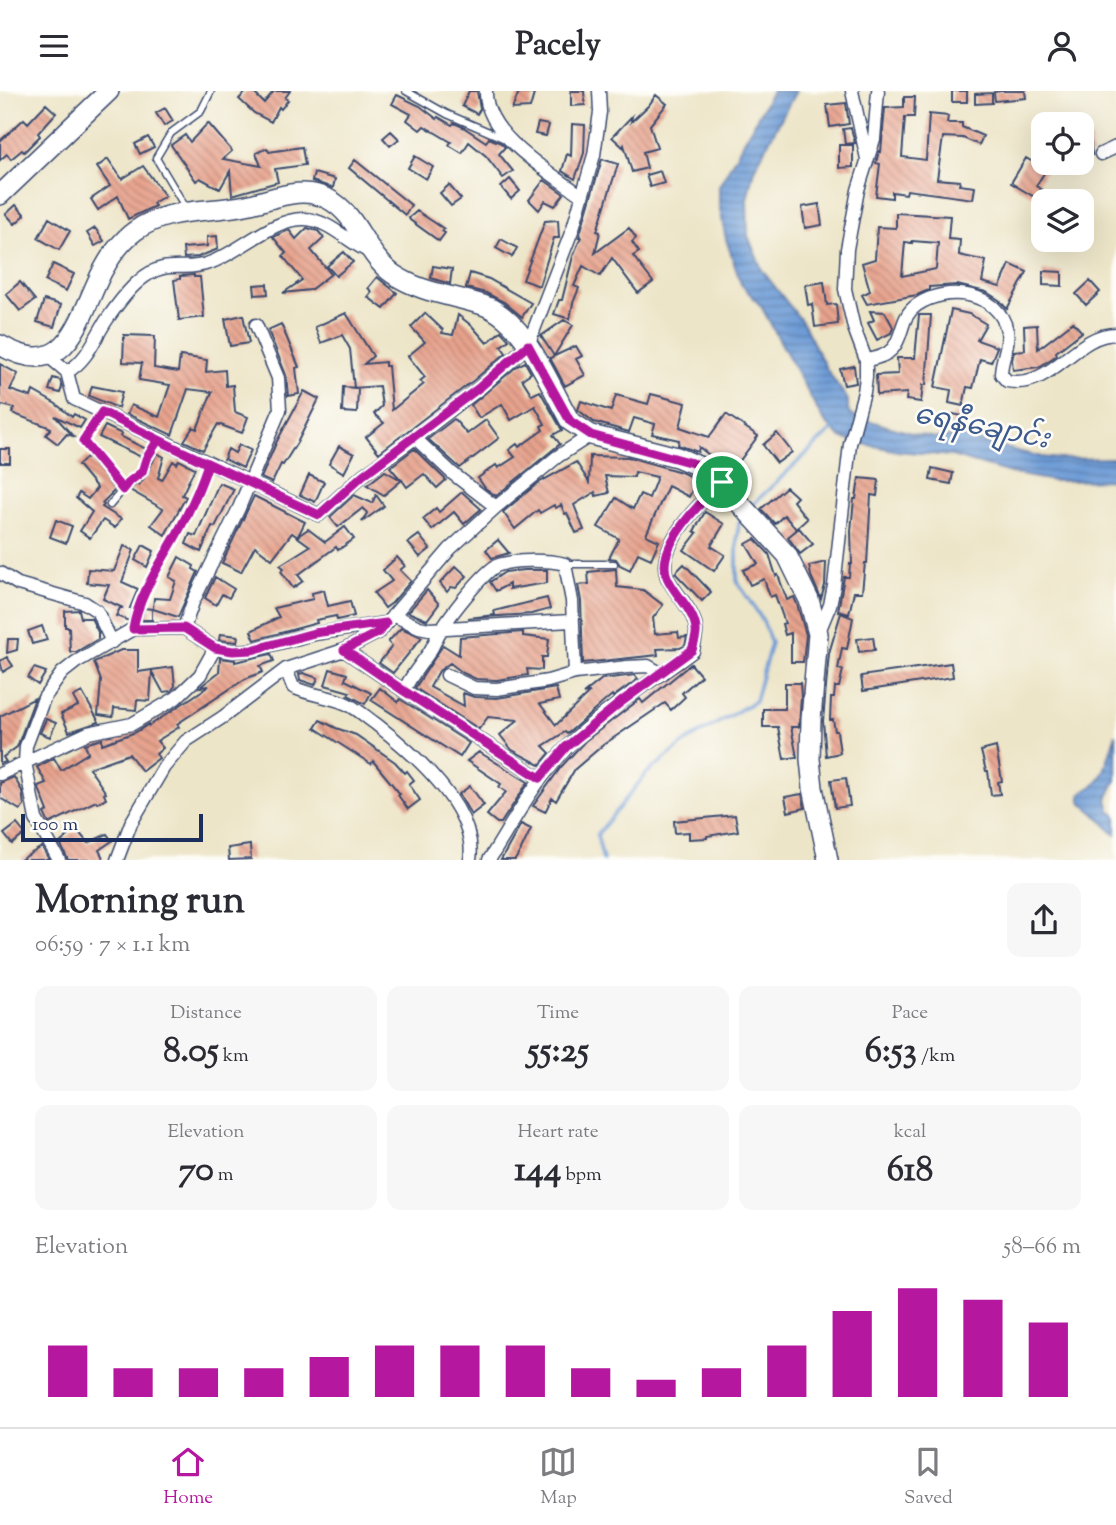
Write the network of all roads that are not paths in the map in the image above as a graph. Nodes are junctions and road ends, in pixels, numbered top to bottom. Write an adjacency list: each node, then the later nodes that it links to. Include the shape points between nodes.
1 (109, 91): 12 (main road)
2 (212, 91): 14 (lane, via 201,111 171,133 156,158)
3 (406, 91): 8 (lane)
4 (486, 91): 8 (street, via 491,114)
5 (599, 91): 13 (street, via 598,135)
6 (852, 91): 11 (street)
7 (878, 91): 11 (street, via 874,139)
8 (508, 140): 13 (street)
9 (1116, 147): 10 (street)
10 (1101, 155)
11 (867, 160): 21 (street, via 847,249 845,289)
12 (0, 195)
13 (582, 196): 19 (street)
14 (188, 212): 15 (main road, via 224,209 280,194 312,194 338,206); 20 (main road, via 168,214 134,231 102,272 70,339)
15 (370, 252): 19 (main road, via 381,266 410,284 492,309 514,325); 22 (street, via 323,223 300,218 279,224 208,264 163,267 126,295 89,353)
16 (256, 325): 29 (street, via 278,378 280,399 276,420)
17 (1116, 334): 21 (street, via 1089,341 1039,377 1011,382 1001,373 1008,339 1002,318 985,301 960,293 918,303 891,350)
18 (0, 345): 20 (main road, via 25,357)
19 (528, 345): 24 (main road, via 570,421); 25 (street)
20 (48, 356): 22 (street)
21 (866, 360): 41 (street, via 864,392 850,444 834,586)
22 (67, 372): 23 (street, via 74,399)
23 (102, 412): 26 (street); 30 (lane, via 83,441)
24 (591, 435): 28 (main road, via 696,464); 32 (street)
25 (415, 438): 29 (street, via 363,475 319,515); 32 (street)
26 (158, 440): 27 (street); 30 (lane, via 142,472)
27 (208, 464): 29 (street); 39 (lane, via 195,499 153,575)
28 (722, 482): 41 (main road, via 787,555 809,600); 48 (street, via 691,511 674,536 666,576 696,628 692,650)
29 (248, 484): 38 (street)
30 (123, 490): 31 (lane)
31 (110, 505)
32 (496, 507): 36 (street, via 450,549)
33 (565, 564): 34 (lane); 37 (street); 40 (street, via 510,562 497,566 480,579)
34 (614, 564)
35 (0, 573): 42 (street, via 18,584 85,603 97,611)
36 (390, 619): 40 (street); 43 (street, via 252,650); 44 (street, via 379,632)
37 (571, 621): 40 (street); 46 (street)
38 (184, 628): 39 (street); 43 (street)
39 (133, 629): 42 (street)
40 (441, 629): 49 (street)
41 (818, 634): 57 (main road, via 810,759)
42 (112, 642): 50 (street, via 76,662 53,684 30,731)
43 (215, 648): 50 (street, via 200,675 176,698 132,724 88,733)
44 (344, 650): 45 (street); 49 (street)
45 (286, 669): 54 (street, via 176,751 131,823); 55 (street, via 293,687 351,706 410,750 462,817 470,839)
46 (575, 673): 47 (street, via 497,689 474,688); 48 (street, via 648,666)
47 (447, 674)
48 (662, 674): 52 (street, via 566,747)
49 (404, 691): 52 (street)
50 (25, 762): 51 (street); 53 (street, via 36,819)
51 (0, 774)
52 (540, 778): 56 (street)
53 (59, 860)
54 (117, 860)
55 (470, 860)
56 (489, 860)
57 (828, 860)

